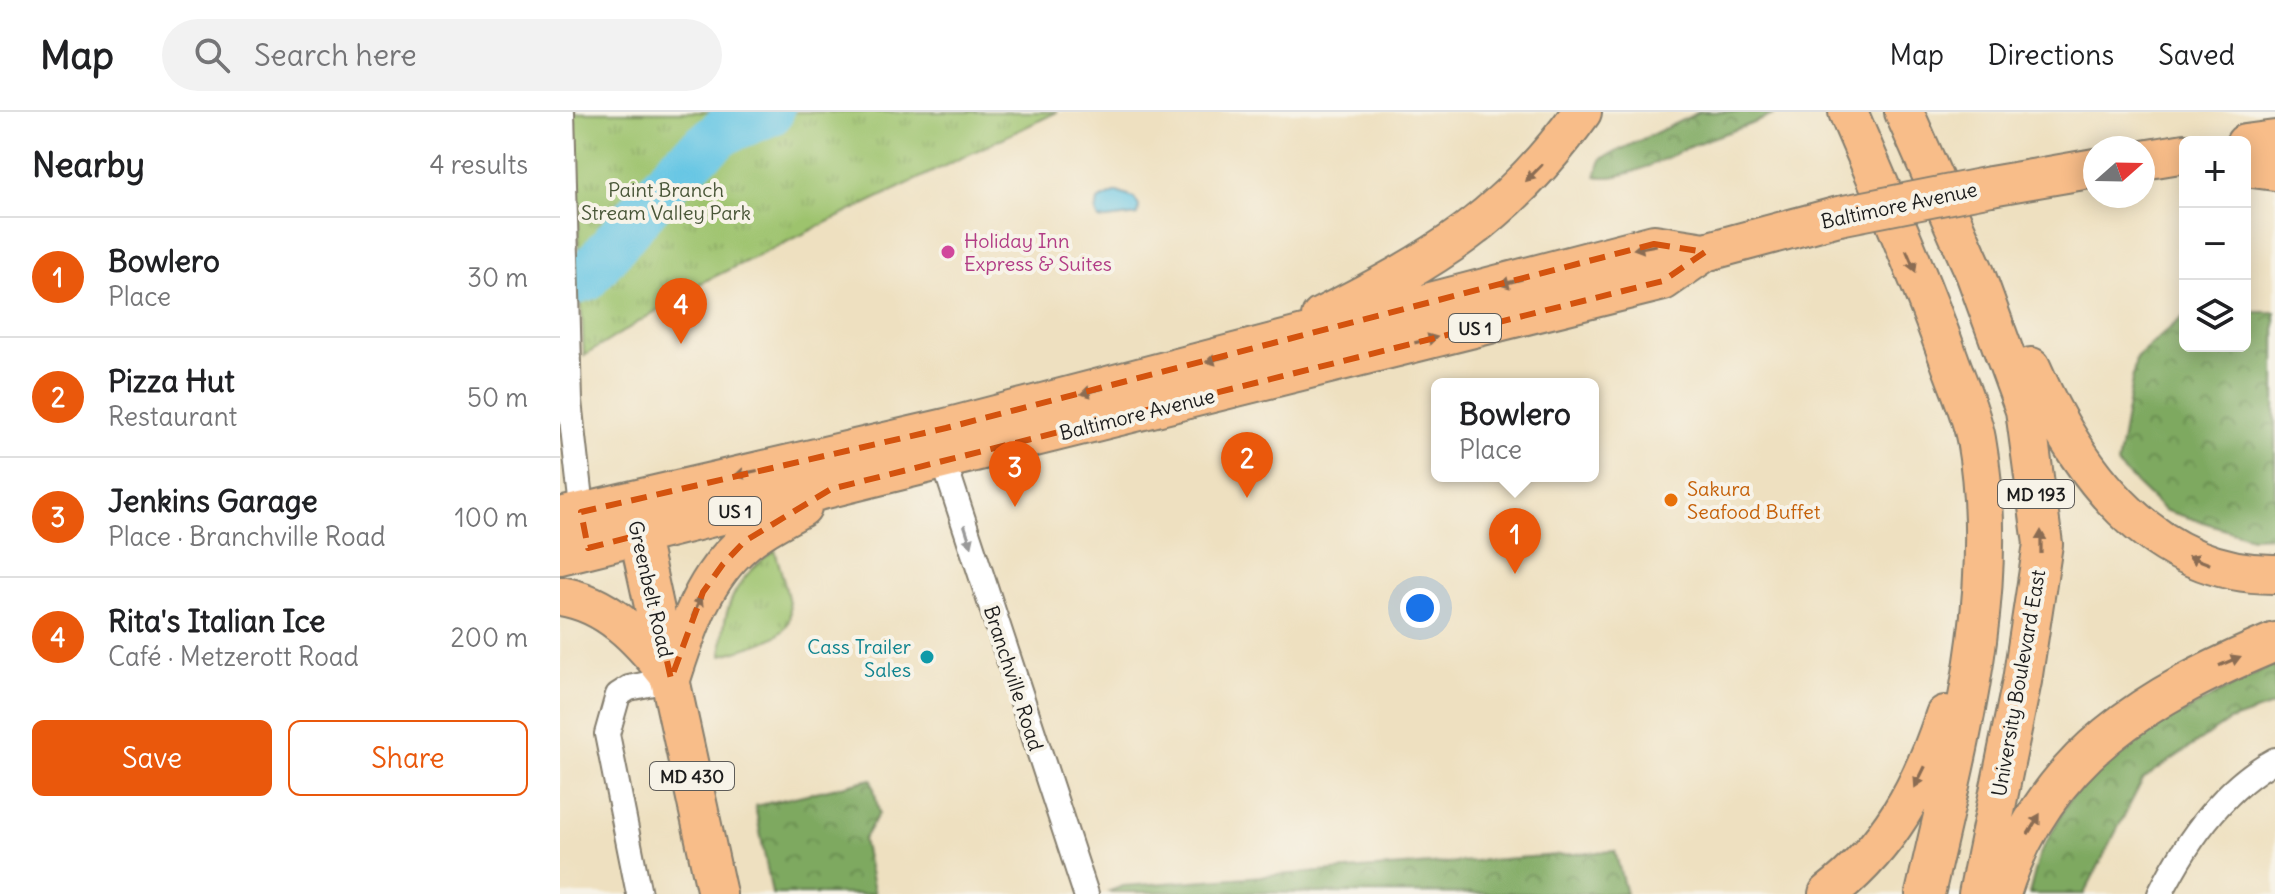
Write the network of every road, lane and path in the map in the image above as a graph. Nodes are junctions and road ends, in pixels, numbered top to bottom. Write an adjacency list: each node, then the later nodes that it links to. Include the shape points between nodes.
1 (562, 112): 16 (street)
2 (1582, 112): 12 (main road, one-way to 12, via 1550,157 1465,235 1414,269)
3 (1848, 112): 19 (main road, MD 193, one-way to 19, via 1930,305 1975,436 1986,550)
4 (1904, 112): 28 (main road, University Boulevard East / MD 193, one-way to 4, via 2022,681 2043,544 2025,410 1975,273)
5 (1914, 112): 17 (main road, one-way to 5, via 2229,570 2164,543 2135,521 2081,461 2053,417)
6 (2275, 140): 7 (main road)
7 (2251, 143)
8 (2251, 168): 10 (main road)
9 (2083, 170): 11 (main road, Baltimore Avenue / US 1, bridge, via 1839,216)
10 (2275, 171)
11 (1705, 252): 12 (main road, Baltimore Avenue / US 1, one-way to 12, via 1654,244); 13 (main road, Baltimore Avenue / US 1, one-way to 11, via 1663,281)
12 (1267, 347): 15 (main road, Baltimore Avenue / US 1, one-way to 15, via 946,428)
13 (944, 462): 14 (main road, Baltimore Avenue / US 1); 25 (street, Branchville Road, one-way to 25)
14 (831, 489): 15 (main road, Baltimore Avenue / US 1); 21 (main road, one-way to 14, via 703,592 723,564 745,541)
15 (635, 518): 16 (main road, Baltimore Avenue / US 1); 21 (main road, Greenbelt Road / MD 430)
16 (572, 533)
17 (2275, 574)
18 (560, 596): 21 (main road, via 613,618 641,640)
19 (1978, 626): 26 (main road, one-way to 26, via 1920,780 1881,847); 27 (main road, MD 193)
20 (2275, 642): 29 (main road, one-way to 20, via 2028,833 2086,755 2174,687)
21 (671, 679): 23 (street, Greenbelt Road, via 618,695 607,734); 24 (main road, Greenbelt Road / MD 430)
22 (2275, 760): 30 (street, via 2230,793 2202,825)
23 (639, 894)
24 (717, 894)
25 (1086, 894)
26 (1828, 894)
27 (1925, 894)
28 (1978, 894)
29 (2001, 894)
30 (2160, 894)

